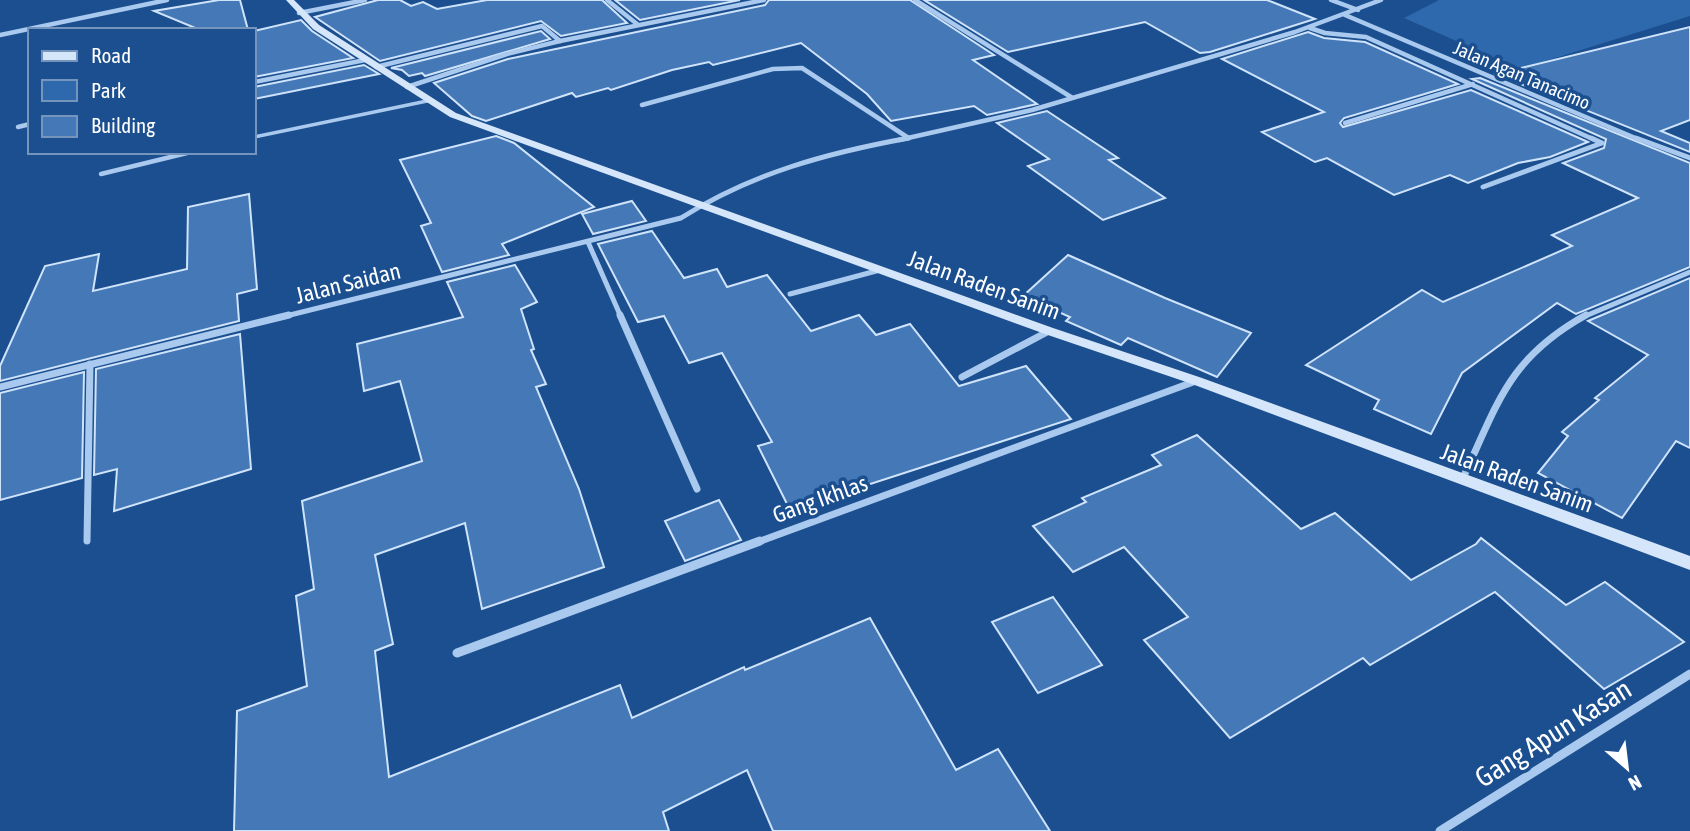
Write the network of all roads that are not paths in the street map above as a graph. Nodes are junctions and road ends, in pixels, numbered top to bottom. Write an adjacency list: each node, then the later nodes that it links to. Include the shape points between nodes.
1 (167, 0): 13 (street)
2 (290, 0): 10 (street, Jalan Raden Sanim)
3 (365, 0): 10 (street)
4 (607, 0): 12 (street)
5 (764, 0): 12 (street)
6 (915, 0): 22 (street)
7 (1331, 0): 9 (street)
8 (1381, 0): 9 (street, Jalan Saidan)
9 (1358, 10): 11 (street, Jalan Saidan)
10 (299, 13): 18 (street, Jalan Raden Sanim)
11 (1345, 15): 14 (street, Jalan Saidan); 32 (street, Jalan Agan Tanacimo)
12 (637, 24): 17 (street)
13 (33, 28)
14 (1310, 28): 20 (street, via 1329,36 1366,37); 22 (street, Jalan Saidan)
15 (28, 29): 16 (street)
16 (0, 35)
17 (559, 41): 18 (street, via 542,26); 21 (street)
18 (370, 63): 19 (street); 21 (street, Jalan Raden Sanim)
19 (256, 82)
20 (1473, 83): 25 (street); 35 (street, via 1602,143)
21 (407, 87): 23 (street, Jalan Raden Sanim)
22 (1071, 97): 29 (street, Jalan Saidan)
23 (427, 101): 28 (lane); 36 (street, Jalan Raden Sanim, via 453,115)
24 (642, 105): 29 (street, via 773,69 802,68)
25 (1345, 123)
26 (28, 125): 27 (street)
27 (19, 127)
28 (256, 137)
29 (907, 137): 36 (street, Jalan Saidan, via 791,163 748,177)
30 (1690, 150): 32 (street)
31 (182, 154): 34 (lane)
32 (1682, 154): 33 (street, Jalan Agan Tanacimo)
33 (1690, 158)
34 (101, 173)
35 (1483, 187)
36 (701, 203): 37 (street, Jalan Saidan, via 681,218); 38 (street, Jalan Raden Sanim)
37 (588, 242): 42 (street, Jalan Saidan); 47 (street)
38 (881, 269): 40 (street); 41 (street, Jalan Raden Sanim)
39 (1690, 272): 46 (street, via 1591,312 1535,348 1508,383)
40 (790, 294)
41 (1048, 331): 43 (street); 44 (street, Jalan Raden Sanim)
42 (90, 364): 45 (street, Jalan Saidan); 48 (street)
43 (962, 377)
44 (1197, 381): 46 (street, Jalan Raden Sanim); 50 (street, Gang Ikhlas)
45 (0, 387)
46 (1462, 481): 49 (street, Jalan Raden Sanim)
47 (697, 489)
48 (87, 541)
49 (1690, 563)
50 (457, 653)
51 (1690, 674): 52 (street, Gang Apun Kasan)
52 (1440, 831)

